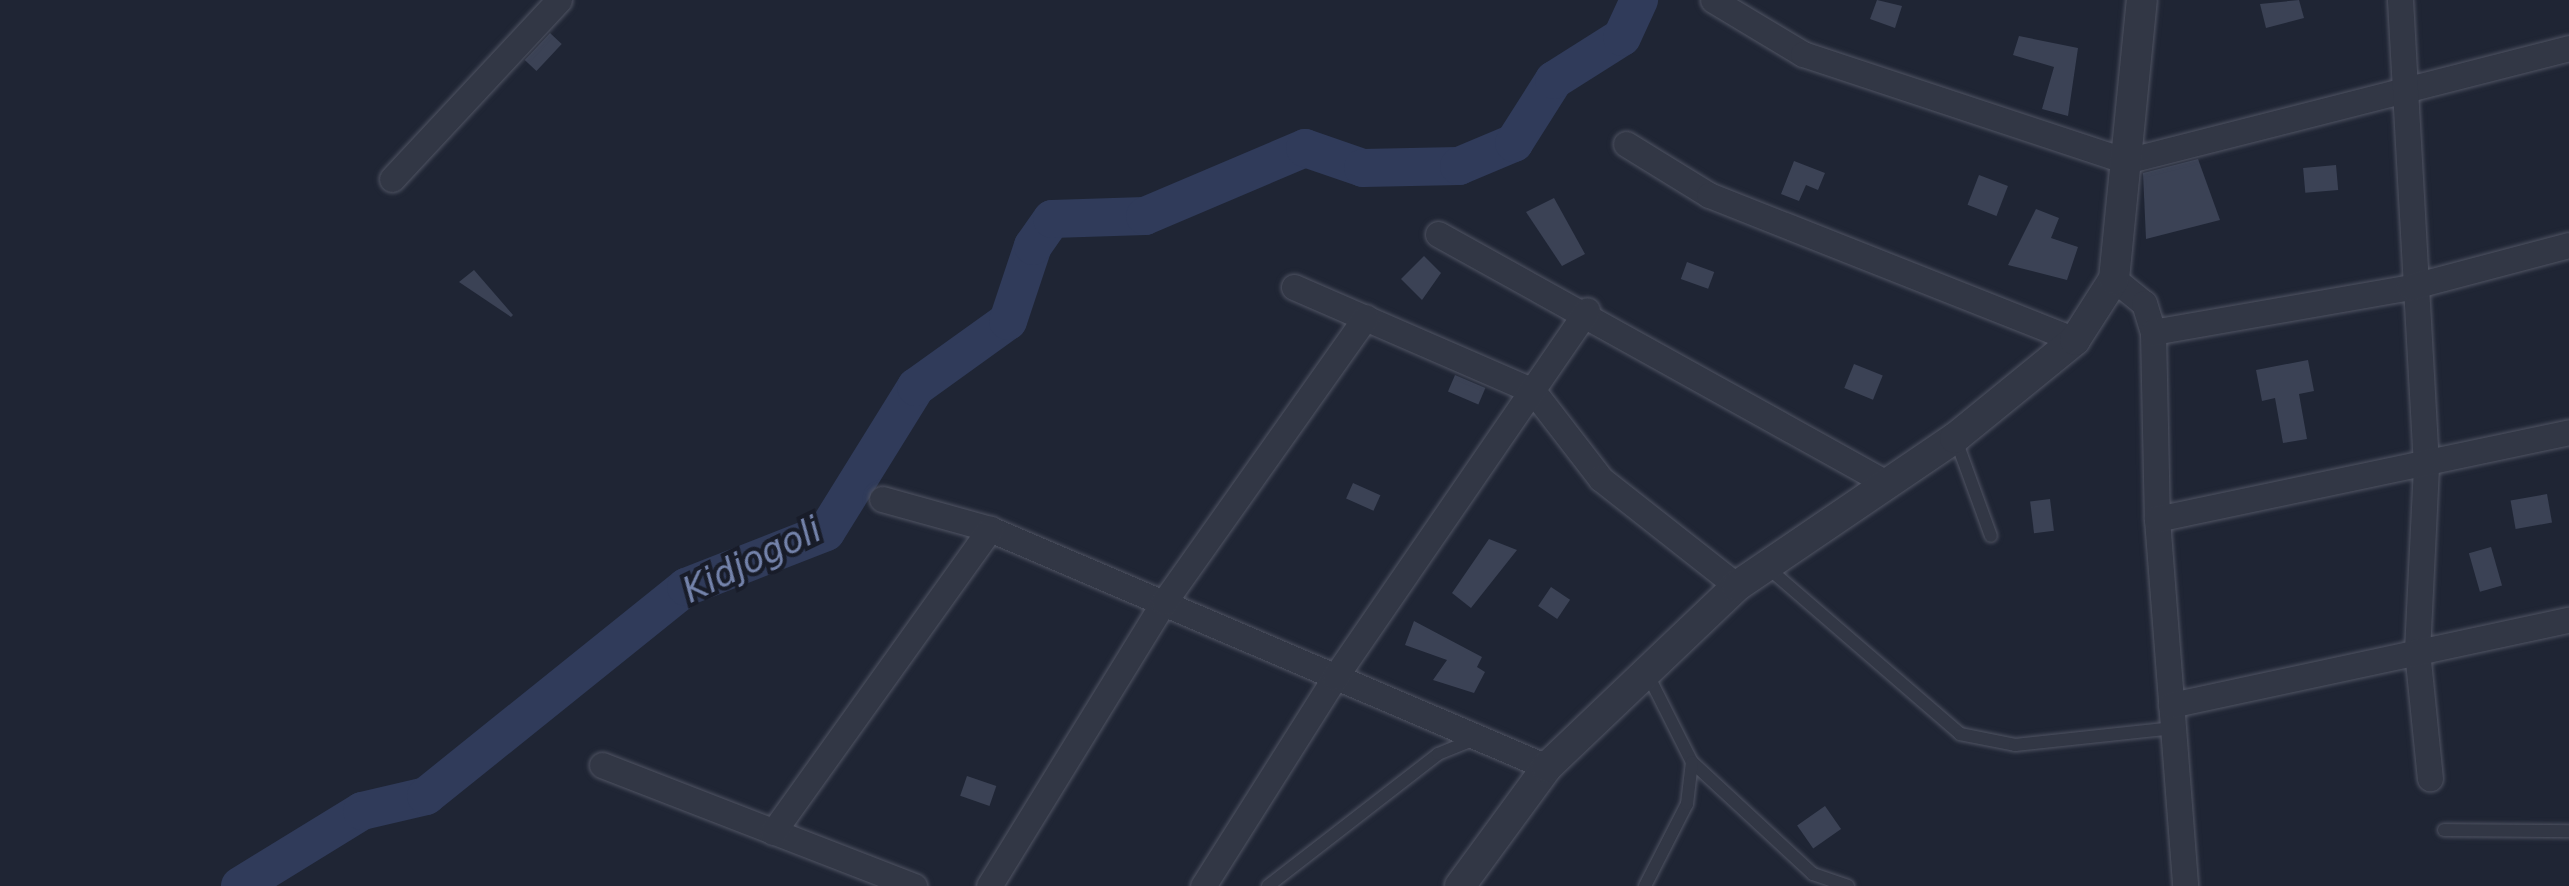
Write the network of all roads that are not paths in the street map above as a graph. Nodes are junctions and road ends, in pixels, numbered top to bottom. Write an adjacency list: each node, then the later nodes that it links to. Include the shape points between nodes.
1 (559, 0): 9 (street)
2 (1713, 0): 8 (street, via 1803,54)
3 (2142, 0): 8 (street)
4 (2400, 0): 6 (street)
5 (2569, 48): 6 (street)
6 (2400, 86): 8 (street); 14 (street)
7 (1626, 144): 18 (street, via 1710,195)
8 (2126, 161): 12 (street)
9 (392, 179)
10 (1438, 234): 15 (street)
11 (2569, 245): 14 (street)
12 (2114, 279): 17 (street, via 2144,303); 18 (street)
13 (1294, 287): 16 (street)
14 (2410, 287): 17 (street); 22 (street)
15 (1587, 310): 19 (street); 23 (street, via 1698,384)
16 (1366, 318): 19 (street); 30 (street)
17 (2153, 332): 25 (street)
18 (2075, 340): 21 (street)
19 (1533, 391): 29 (street, via 1600,478); 34 (street)
20 (2569, 432): 22 (street)
21 (1956, 438): 23 (street); 27 (lane)
22 (2426, 466): 25 (street); 32 (street)
23 (1888, 484): 28 (street)
24 (882, 499): 26 (street)
25 (2157, 519): 35 (street)
26 (990, 528): 30 (street); 43 (street)
27 (1990, 536)
28 (1766, 566): 29 (street); 35 (lane, via 1960,734 2014,745)
29 (1737, 586): 33 (street)
30 (1164, 602): 34 (street); 45 (street)
31 (2569, 620): 32 (street)
32 (2417, 651): 35 (street); 40 (street)
33 (1646, 672): 37 (lane); 39 (street)
34 (1334, 678): 36 (street); 46 (street)
35 (2173, 716): 51 (street)
36 (1476, 739): 39 (street); 47 (lane, via 1438,754)
37 (1692, 762): 49 (lane, via 1688,804); 50 (lane, via 1813,874)
38 (602, 765): 43 (street)
39 (1547, 767): 48 (street)
40 (2430, 778)
41 (2444, 830): 42 (lane)
42 (2569, 831)
43 (773, 832): 44 (street)
44 (914, 886)
45 (989, 886)
46 (1203, 886)
47 (1268, 886)
48 (1460, 886)
49 (1645, 886)
50 (1848, 886)
51 (2185, 886)

